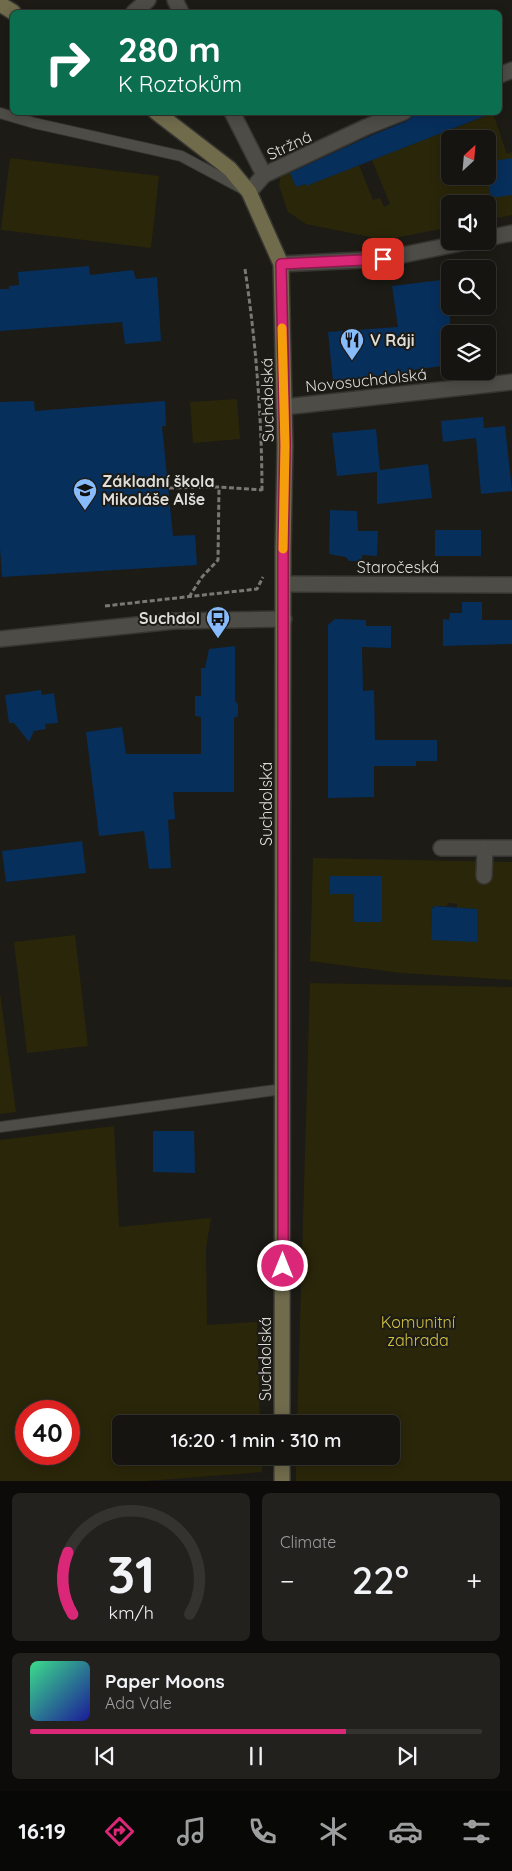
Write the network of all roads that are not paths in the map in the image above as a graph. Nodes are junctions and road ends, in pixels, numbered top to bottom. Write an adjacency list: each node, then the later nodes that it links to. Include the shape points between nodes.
1 (148, 0): 2 (street)
2 (136, 10)
3 (0, 113): 8 (lane, via 181,156)
4 (160, 115): 8 (street, Suchdolská, via 230,169)
5 (234, 115): 7 (street)
6 (396, 115): 7 (street, Stržná)
7 (264, 176): 8 (street, Stržná)
8 (249, 192): 12 (street, Suchdolská)
9 (512, 233): 10 (street)
10 (496, 236)
11 (441, 247): 12 (street, via 383,259)
12 (281, 264): 14 (street, Suchdolská)
13 (512, 382): 14 (street, Novosuchdolská)
14 (284, 407): 15 (street, Suchdolská)
15 (283, 584): 16 (street, Staročeská); 17 (street, Suchdolská)
16 (512, 585)
17 (284, 619): 18 (street, via 175,621); 23 (street, Suchdolská)
18 (0, 639)
19 (441, 848): 20 (street)
20 (485, 848): 21 (street); 22 (street)
21 (512, 848)
22 (484, 876)
23 (283, 1089): 24 (lane); 25 (street, Suchdolská)
24 (0, 1127)
25 (282, 1415)
26 (282, 1465): 27 (street)
27 (282, 1481)

